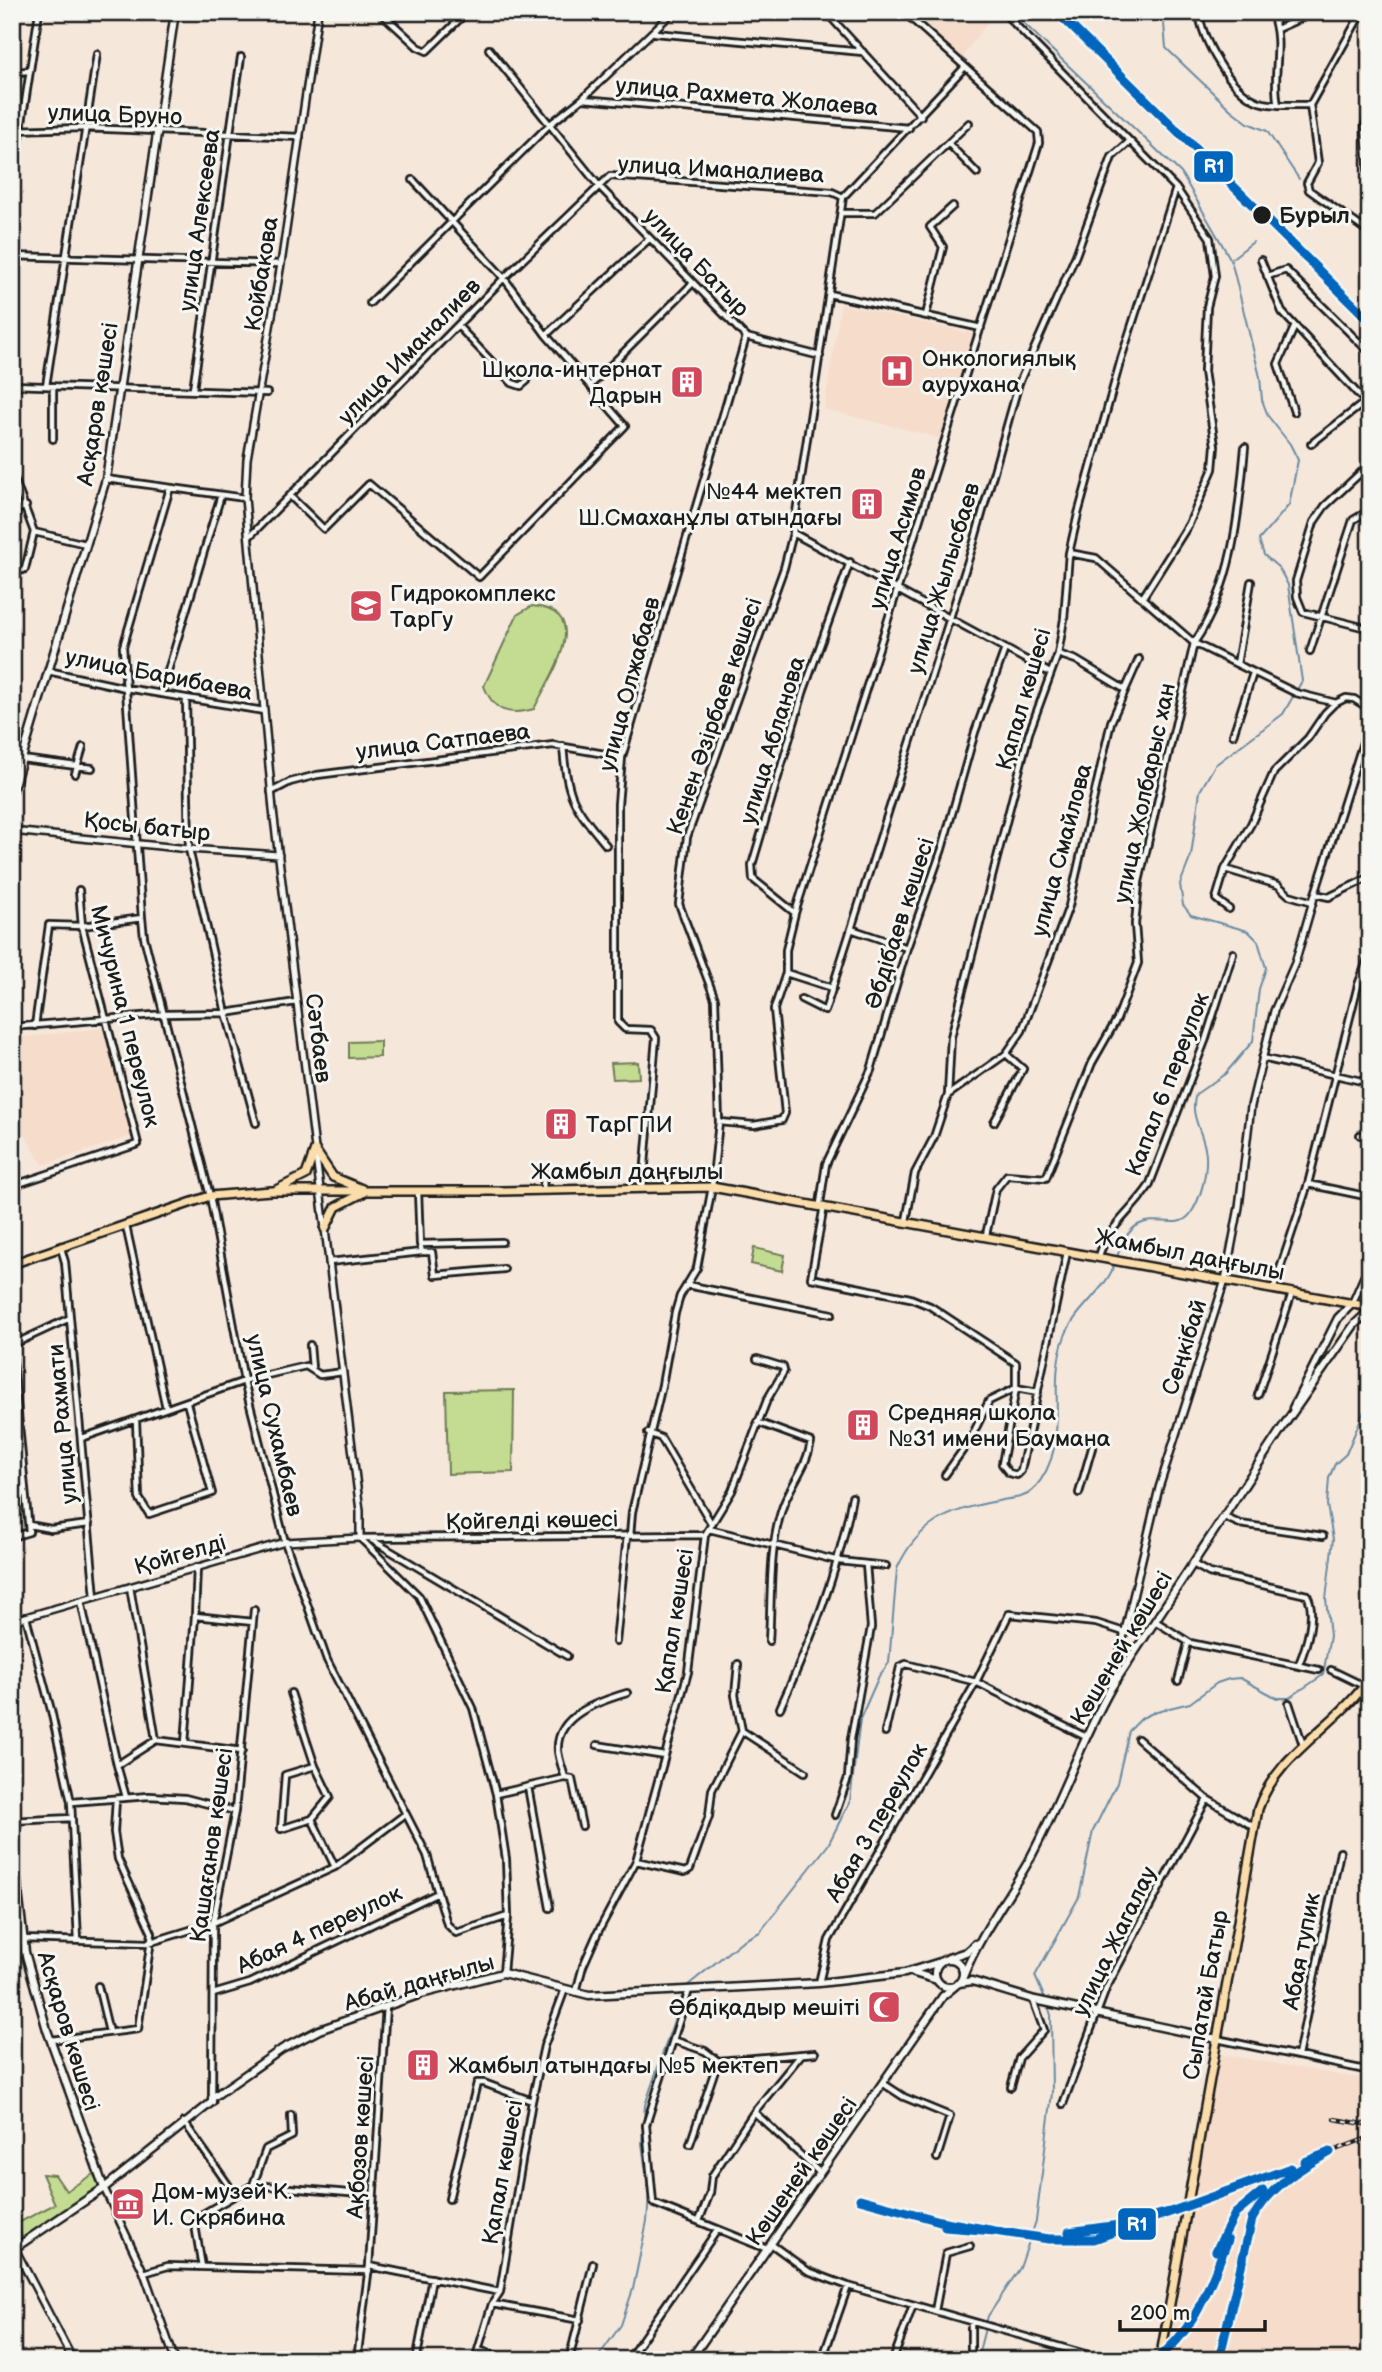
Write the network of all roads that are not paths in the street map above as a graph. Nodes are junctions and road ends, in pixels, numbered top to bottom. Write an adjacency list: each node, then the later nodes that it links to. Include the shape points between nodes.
1 (39, 12): 21 (street)
2 (175, 12): 34 (main road, Асқаров көшесі)
3 (318, 12): 36 (street, Койбакова)
4 (380, 12): 13 (street, via 427,51)
5 (673, 12): 15 (street)
6 (827, 12): 17 (street)
7 (904, 12): 20 (street, улица Асимов)
8 (1003, 12): 37 (street)
9 (1199, 12): 24 (street, via 1211,51 1242,92)
10 (1271, 12): 14 (street)
11 (1315, 12): 14 (street)
12 (1362, 12): 25 (street)
13 (465, 13)
14 (1277, 29): 24 (street)
15 (654, 33): 17 (street); 23 (street)
16 (489, 49): 29 (street, улица Батыр)
17 (863, 52): 27 (street)
18 (97, 54): 30 (street)
19 (241, 57): 35 (street, улица Алексеева)
20 (964, 68): 27 (street); 64 (street, улица Асимов, via 1038,132 1039,144)
21 (29, 71): 22 (street); 32 (street)
22 (12, 72)
23 (582, 99): 29 (street); 31 (street, улица Рахмета Жолаева)
24 (1278, 105): 25 (street)
25 (1310, 105): 48 (street, via 1318,163 1307,183 1309,190)
26 (1370, 112): 48 (street, via 1365,125)
27 (921, 116): 31 (street)
28 (969, 123): 38 (street)
29 (549, 125): 41 (street, улица Батыр); 47 (street)
30 (84, 128): 32 (street, улица Бруно); 34 (street, улица Бруно); 52 (street)
31 (909, 128): 44 (street)
32 (19, 129): 33 (street, улица Бруно); 42 (street)
33 (12, 130)
34 (156, 132): 35 (street, улица Бруно); 51 (main road, Асқаров көшесі)
35 (229, 135): 36 (street, улица Бруно); 54 (street, улица Алексеева)
36 (300, 137): 55 (street, Койбакова)
37 (1129, 142): 43 (street); 105 (street, улица Жылысбаев, via 1112,157 1076,255 1019,383)
38 (948, 143): 39 (street); 46 (street, via 875,213)
39 (977, 173)
40 (413, 180): 47 (street)
41 (599, 186): 44 (street, улица Иманалиева, via 610,176 832,192); 49 (street, улица Батыр); 57 (street, улица Иманалиев)
42 (12, 187)
43 (1176, 188): 98 (street, Қапал көшесі, via 1121,359); 103 (street, via 1210,238 1215,276 1207,307 1204,371 1215,446 1213,469 1189,524)
44 (844, 197): 46 (street, Кенен Әзірбаев көшесі)
45 (953, 206): 61 (street, via 930,227 943,247)
46 (841, 214): 59 (street, Кенен Әзірбаев көшесі)
47 (450, 220): 57 (street); 60 (street)
48 (1368, 232)
49 (649, 239): 58 (street, улица Батыр); 65 (street)
50 (12, 256): 52 (street)
51 (137, 258): 52 (street); 54 (street); 74 (main road, Асқаров көшесі)
52 (64, 259): 71 (street)
53 (1261, 260): 56 (street)
54 (210, 261): 55 (street); 75 (street, улица Алексеева)
55 (281, 264): 77 (street, Койбакова)
56 (1267, 276): 63 (street, via 1282,312); 67 (street, via 1286,270)
57 (504, 278): 62 (street, улица Иманалиев); 65 (street)
58 (693, 283): 66 (street, улица Батыр); 73 (street)
59 (829, 294): 61 (street); 68 (street, Кенен Әзірбаев көшесі)
60 (370, 303)
61 (926, 316): 64 (street)
62 (458, 326): 69 (street, via 512,383 521,386); 89 (street, улица Иманалиев)
63 (1294, 327): 78 (street); 80 (street, via 1278,364)
64 (981, 328): 102 (street, улица Асимов)
65 (546, 335): 73 (street)
66 (746, 337): 68 (street, улица Батыр); 127 (street, улица Олжабаев)
67 (1370, 353)
68 (820, 356): 95 (street, Кенен Әзірбаев көшесі)
69 (527, 381)
70 (12, 386): 71 (street)
71 (46, 386): 72 (street)
72 (53, 386): 74 (street); 81 (street)
73 (590, 386): 89 (street, via 625,426 479,576 369,484 324,528)
74 (119, 388): 75 (street); 86 (main road, Асқаров көшесі)
75 (193, 390): 77 (street)
76 (267, 393): 77 (street)
77 (258, 394): 90 (street, Койбакова)
78 (1365, 402): 79 (street); 82 (street)
79 (1370, 407)
80 (1294, 412)
81 (53, 439)
82 (1311, 444)
83 (1245, 447): 107 (street, улица Жолбарыс хан, via 1238,521 1212,618)
84 (1370, 464): 104 (street, via 1325,506 1314,523 1296,581 1297,597 1303,612)
85 (12, 473): 91 (street)
86 (106, 479): 87 (street); 97 (main road, Асқаров көшесі)
87 (170, 488): 88 (street); 116 (street, улица Сухамбаев, via 126,630 122,658)
88 (221, 495): 90 (street); 118 (street)
89 (291, 497): 96 (street, улица Иманалиев, via 251,531)
90 (245, 498): 96 (street, Койбакова)
91 (26, 506): 93 (street); 94 (street)
92 (1370, 510): 104 (street, via 1353,520)
93 (12, 512)
94 (34, 532): 97 (street); 100 (street, via 24,569)
95 (793, 533): 99 (street); 167 (street, Кенен Әзірбаев көшесі, via 687,837 680,904 715,999)
96 (248, 542): 122 (street, Сәтбаев)
97 (86, 544): 113 (main road, Асқаров көшесі)
98 (1069, 553): 103 (street, via 1096,558); 110 (street, Қапал көшесі)
99 (850, 562): 102 (street); 145 (street, улица Абланова, via 803,693 752,865 753,879)
100 (12, 574)
101 (1251, 582): 112 (street)
102 (900, 589): 105 (street); 145 (street, улица Асимов)
103 (1143, 597): 107 (street)
104 (1321, 616): 106 (street); 109 (street)
105 (949, 617): 108 (street); 148 (street, улица Жылысбаев)
106 (1370, 629)
107 (1195, 643): 112 (street); 189 (street, улица Жолбарыс хан, via 1139,882 1138,963 1046,1178 1007,1175 996,1189)
108 (1005, 649): 115 (street); 149 (street, Әбдібаев көшесі)
109 (1310, 651)
110 (1058, 654): 115 (street, Қапал көшесі); 117 (street)
111 (1139, 659): 117 (street, улица Смайлова)
112 (1237, 664): 114 (street)
113 (48, 671): 116 (street, улица Барибаева); 128 (main road, Асқаров көшесі)
114 (1253, 673): 120 (street, via 1296,693); 124 (street)
115 (1051, 674): 166 (street, Қапал көшесі, via 1029,733 951,1037)
116 (126, 688): 118 (street, улица Барибаева); 135 (street, улица Сухамбаев)
117 (1124, 690): 162 (street, улица Смайлова, via 1111,722 1069,906 1022,1031)
118 (161, 695): 119 (street, улица Барибаева)
119 (186, 699): 122 (street, улица Барибаева); 137 (street)
120 (1336, 703): 121 (street, via 1346,698); 139 (street, via 1274,772)
121 (1370, 709)
122 (264, 711): 133 (street, Сәтбаев)
123 (1370, 720): 142 (street)
124 (1233, 735)
125 (563, 746): 127 (street, улица Сатпаева); 133 (street, улица Сатпаева, via 317,775); 136 (street, via 567,789 574,807)
126 (83, 747): 129 (street)
127 (622, 757): 177 (street, улица Олжабаев, via 618,1022 625,1029 651,1030 656,1038)
128 (22, 759): 129 (street); 132 (main road, Асқаров көшесі)
129 (78, 766): 130 (street); 131 (street)
130 (92, 768)
131 (75, 774)
132 (12, 792)
133 (271, 792): 138 (street, Сәтбаев)
134 (12, 831): 135 (street, Қосы батыр)
135 (136, 843): 137 (street, Қосы батыр); 146 (street, улица Сухамбаев)
136 (606, 845)
137 (189, 849): 138 (street, Қосы батыр); 157 (street)
138 (279, 855): 156 (street, Сәтбаев)
139 (1225, 869): 143 (street, via 1278,885 1289,895); 144 (street, via 1216,899)
140 (1370, 877): 142 (street, via 1329,897)
141 (79, 890): 147 (street, Мичурина 1 переулок)
142 (1315, 894): 143 (street, Сеңкібай)
143 (1313, 902): 163 (street, Сеңкібай)
144 (1229, 909)
145 (795, 913): 153 (street, улица Асимов)
146 (142, 918): 147 (street); 158 (street, улица Сухамбаев)
147 (82, 926): 159 (street, Мичурина 1 переулок); 160 (street, via 49,925)
148 (852, 929): 149 (street); 154 (street, улица Жылысбаев)
149 (907, 948): 185 (street, Әбдібаев көшесі, via 871,1070 826,1164)
150 (1233, 953): 195 (street, Капал 6 переулок, via 1205,1041 1149,1186 1118,1223)
151 (1370, 953): 152 (street)
152 (1368, 964): 164 (street, via 1358,985)
153 (786, 972): 154 (street); 167 (street, улица Асимов, via 774,1009 782,1120 773,1124)
154 (833, 988): 155 (street, улица Жылысбаев, via 825,1012)
155 (801, 999)
156 (296, 1002): 157 (street); 172 (street, Сәтбаев)
157 (226, 1013): 158 (street); 169 (street)
158 (165, 1014): 159 (street); 183 (street, улица Сухамбаев)
159 (106, 1020): 160 (street); 175 (street, Мичурина 1 переулок, via 138,1144)
160 (35, 1026): 161 (street)
161 (12, 1027)
162 (1006, 1054): 166 (street, улица Смайлова); 168 (street, via 1023,1069)
163 (1262, 1058): 164 (street); 200 (street, Сеңкібай)
164 (1338, 1076): 165 (street); 174 (street)
165 (1370, 1083)
166 (948, 1095): 186 (street, Қапал көшесі, via 934,1138 915,1173)
167 (719, 1122): 176 (street, Кенен Әзірбаев көшесі)
168 (994, 1122)
169 (256, 1123)
170 (1370, 1134): 171 (street)
171 (1360, 1135)
172 (314, 1150): 180 (main road, via 306,1175); 181 (main road, via 333,1177); 182 (street, Сәтбаев)
173 (544, 1171): 178 (street)
174 (1308, 1184): 184 (street); 203 (street)
175 (12, 1186)
176 (712, 1186): 177 (main road, Жамбыл даңғылы); 185 (main road, Жамбыл даңғылы); 202 (street, Кенен Әзірбаев көшесі, via 697,1268)
177 (643, 1187): 178 (main road, Жамбыл даңғылы)
178 (543, 1189): 179 (main road, Жамбыл даңғылы)
179 (418, 1190): 181 (main road, Жамбыл даңғылы); 191 (street)
180 (271, 1191): 182 (main road, Жамбыл даңғылы); 183 (main road, Жамбыл даңғылы)
181 (368, 1191): 182 (main road, Жамбыл даңғылы); 188 (main road, via 336,1207)
182 (320, 1192): 188 (street, Сәтбаев)
183 (210, 1196): 187 (main road, Жамбыл даңғылы); 216 (street, улица Сухамбаев)
184 (1370, 1197)
185 (822, 1205): 186 (main road, Жамбыл даңғылы); 217 (street, Әбдібаев көшесі, via 811,1278 893,1293 930,1306 1016,1363)
186 (906, 1221): 189 (main road, Жамбыл даңғылы)
187 (126, 1226): 192 (main road, Жамбыл даңғылы); 221 (street)
188 (325, 1229): 196 (street, Сәтбаев)
189 (986, 1235): 193 (main road, Жамбыл даңғылы)
190 (502, 1242): 191 (street)
191 (420, 1244): 194 (street)
192 (61, 1248): 198 (main road, Жамбыл даңғылы); 208 (street, улица Рахмати)
193 (1068, 1251): 195 (main road, Жамбыл даңғылы); 218 (street)
194 (422, 1252): 196 (street); 199 (street, via 432,1252 435,1275 439,1276)
195 (1099, 1256): 200 (main road, Жамбыл даңғылы)
196 (330, 1262): 215 (street, Сәтбаев)
197 (1370, 1263): 201 (street)
198 (12, 1264)
199 (504, 1269)
200 (1225, 1280): 203 (main road, Жамбыл даңғылы); 257 (street, Сеңкібай, via 1159,1488)
201 (1367, 1280): 205 (street)
202 (687, 1284): 207 (street); 225 (street, Кенен Әзірбаев көшесі, via 675,1313)
203 (1273, 1290): 204 (main road, Жамбыл даңғылы)
204 (1292, 1293): 205 (main road, Жамбыл даңғылы); 219 (street)
205 (1352, 1304): 206 (main road, Жамбыл даңғылы); 209 (main road); 224 (main road, Көшеней көшесі, via 1339,1318)
206 (1370, 1309): 209 (main road, Көшеней көшесі)
207 (832, 1314)
208 (70, 1318): 210 (street); 226 (street, улица Рахмати)
209 (1354, 1325): 224 (main road, Көшеней көшесі)
210 (12, 1345)
211 (310, 1345): 214 (street)
212 (12, 1350): 233 (street)
213 (757, 1359): 223 (street, Қапал көшесі, via 785,1368)
214 (312, 1368): 215 (street, via 320,1375); 216 (street)
215 (343, 1371): 239 (street, Сәтбаев)
216 (244, 1381): 220 (street); 241 (street, улица Сухамбаев)
217 (1016, 1388): 218 (street); 218 (street, via 1002,1464 1017,1475); 228 (street, via 989,1401 970,1440)
218 (1038, 1392)
219 (1258, 1395)
220 (187, 1403): 221 (street); 222 (street, via 212,1493 149,1514 139,1498)
221 (166, 1408): 222 (street)
222 (136, 1420): 226 (street)
223 (757, 1422): 234 (street, Қапал көшесі, via 732,1490); 242 (street, via 811,1442 802,1474 783,1505)
224 (1284, 1425): 231 (main road, Көшеней көшесі)
225 (648, 1433): 234 (street, via 661,1438); 236 (street, Кенен Әзірбаев көшесі)
226 (82, 1438): 232 (street, улица Рахмати)
227 (1094, 1441): 229 (street)
228 (945, 1475)
229 (1079, 1493)
230 (852, 1497): 243 (street)
231 (1224, 1517): 237 (street, via 1240,1524); 245 (main road, Көшеней көшесі)
232 (89, 1524): 233 (street, via 51,1529); 249 (street, улица Рахмати)
233 (28, 1525): 238 (street, via 28,1534)
234 (710, 1526): 235 (street, Қапал көшесі); 242 (street)
235 (705, 1535): 236 (street, Қойгелді көшесі); 284 (street, Қапал көшесі, via 688,1672)
236 (628, 1536): 240 (street, Қойгелді көшесі); 259 (street, Кенен Әзірбаев көшесі)
237 (1323, 1536)
238 (12, 1537)
239 (360, 1538): 240 (street, Қойгелді көшесі); 241 (street, Қойгелді); 290 (street, via 419,1596 472,1708)
240 (371, 1539): 261 (street)
241 (285, 1542): 247 (street, Қойгелді); 296 (street, улица Сухамбаев, via 327,1660)
242 (774, 1544): 243 (street); 258 (street)
243 (839, 1561): 244 (street); 274 (street, via 811,1641)
244 (866, 1564): 246 (street); 297 (street, via 871,1627 848,1778)
245 (1193, 1564): 255 (main road, Көшеней көшесі); 263 (street, via 1221,1576 1307,1595 1310,1614)
246 (886, 1566)
247 (197, 1567): 248 (street, Қойгелді); 252 (street)
248 (130, 1587): 249 (street, Қойгелді); 279 (street)
249 (95, 1597): 250 (street, Қойгелді)
250 (81, 1601): 253 (street, Қойгелді); 285 (street)
251 (254, 1610): 256 (street, Қашағанов көшесі)
252 (195, 1616): 256 (street); 280 (street)
253 (26, 1618): 254 (street, Қойгелді); 294 (street)
254 (12, 1621)
255 (1155, 1621): 260 (street); 270 (main road, Көшеней көшесі)
256 (253, 1622): 283 (street, Қашағанов көшесі)
257 (1124, 1632): 268 (street, Абая 3 переулок, via 1096,1623 1013,1612); 270 (street, Сеңкібай)
258 (769, 1640)
259 (616, 1642)
260 (1188, 1643): 263 (street); 267 (street)
261 (567, 1656)
262 (737, 1664): 275 (street, via 735,1695)
263 (1299, 1664): 265 (street)
264 (1331, 1670): 269 (street)
265 (1319, 1671)
266 (1370, 1678): 269 (main road, Сыпатай Батыр)
267 (1178, 1681)
268 (976, 1682): 276 (street, Абая 3 переулок, via 902,1665); 277 (street, Абая 3 переулок); 322 (street, Абая 3 переулок, via 829,1940)
269 (1364, 1686): 282 (main road, Сыпатай Батыр)
270 (1111, 1688): 277 (main road, Көшеней көшесі)
271 (291, 1693): 286 (street)
272 (627, 1693): 288 (street, via 591,1704 560,1734 558,1750)
273 (1289, 1703): 282 (street)
274 (779, 1708)
275 (742, 1731): 287 (street); 305 (street, via 712,1790 709,1816 690,1869 685,1872)
276 (885, 1732)
277 (1086, 1737): 311 (main road, Көшеней көшесі, via 1026,1864)
278 (1138, 1739): 293 (street)
279 (156, 1740): 280 (street); 285 (street)
280 (185, 1743): 283 (street)
281 (597, 1745): 284 (street)
282 (1304, 1747): 302 (main road, Сыпатай Батыр, via 1265,1788)
283 (242, 1751): 295 (street, Қашағанов көшесі)
284 (665, 1756): 305 (street, Қапал көшесі)
285 (117, 1765): 291 (street)
286 (315, 1766): 299 (street, via 330,1797); 299 (street, via 285,1775 281,1829)
287 (805, 1772)
288 (565, 1778): 289 (street); 301 (street, via 572,1779)
289 (528, 1787): 290 (street); 308 (street)
290 (496, 1794): 309 (street, via 506,1859)
291 (126, 1797): 292 (street); 295 (street, via 185,1798)
292 (116, 1799): 294 (street); 315 (street, via 118,1859 152,1933)
293 (1207, 1799): 302 (street); 332 (street, улица Жагалау)
294 (71, 1802): 298 (street)
295 (235, 1811): 310 (street, Қашағанов көшесі)
296 (404, 1815): 306 (street); 307 (street, улица Сухамбаев, via 427,1855)
297 (835, 1815)
298 (72, 1818): 300 (street); 313 (street)
299 (312, 1819): 306 (street)
300 (12, 1821)
301 (582, 1825)
302 (1254, 1827): 334 (main road, Сыпатай Батыр)
303 (12, 1839): 312 (main road, Асқаров көшесі)
304 (1340, 1852): 339 (street, Абая тупик)
305 (636, 1861): 327 (street, Қапал көшесі, via 594,1941)
306 (335, 1867): 310 (street)
307 (438, 1894): 309 (street, улица Сухамбаев, via 447,1924 456,1933); 328 (street, Абая 4 переулок, via 250,1983)
308 (550, 1908)
309 (508, 1916): 318 (street)
310 (213, 1923): 315 (street); 328 (street, Қашағанов көшесі)
311 (983, 1934): 316 (main road, via 966,1952); 320 (main road, Көшеней көшесі)
312 (23, 1938): 313 (street); 314 (street); 335 (main road, Асқаров көшесі)
313 (78, 1940): 315 (street)
314 (12, 1941)
315 (148, 1943): 333 (street, via 138,2029)
316 (948, 1958): 317 (main road); 320 (main road)
317 (940, 1962): 319 (main road); 321 (main road, via 935,1974)
318 (503, 1973): 325 (main road, Абай даңғылы); 331 (main road, Абай даңғылы)
319 (905, 1973): 321 (main road); 322 (main road, Абай даңғылы)
320 (961, 1976): 321 (main road); 323 (main road); 323 (main road); 330 (main road, Көшеней көшесі)
321 (939, 1982): 330 (main road)
322 (819, 1983): 326 (main road, Абай даңғылы)
323 (986, 1985): 329 (main road)
324 (98, 1986): 333 (street)
325 (565, 1989): 327 (main road, Абай даңғылы); 345 (street, Қапал көшесі, via 544,2046)
326 (689, 1990): 327 (main road, Абай даңғылы); 336 (street)
327 (576, 1993)
328 (214, 1994): 344 (street, Қашағанов көшесі)
329 (1034, 1999): 332 (main road); 343 (street, via 1044,2030 1019,2058)
330 (939, 2003): 342 (main road, Көшеней көшесі)
331 (386, 2006): 344 (main road, Абай даңғылы, via 282,2049); 356 (street, Ақбозов көшесі)
332 (1096, 2011): 334 (main road); 346 (street, улица Жагалау)
333 (109, 2032): 335 (street)
334 (1217, 2039): 339 (street); 389 (main road, Сыпатай Батыр)
335 (51, 2040): 354 (main road, Асқаров көшесі)
336 (673, 2040): 340 (street); 358 (street, via 646,2125 653,2203)
337 (816, 2053): 338 (street)
338 (800, 2056): 340 (street); 347 (street)
339 (1298, 2056): 341 (street)
340 (718, 2060): 350 (street)
341 (1370, 2071)
342 (884, 2084): 351 (street, via 950,2116); 352 (main road, Көшеней көшесі)
343 (1011, 2087)
344 (212, 2098): 349 (main road, Абай даңғылы)
345 (532, 2101): 357 (street, via 477,2083); 369 (street, Қапал көшесі)
346 (1063, 2104)
347 (754, 2112): 352 (street); 358 (street, via 712,2176)
348 (291, 2115): 353 (street, via 292,2136 266,2149)
349 (184, 2122): 354 (main road, Абай даңғылы); 355 (street)
350 (690, 2144)
351 (937, 2158)
352 (821, 2174): 362 (main road, Көшеней көшесі)
353 (253, 2185): 355 (street); 356 (street)
354 (104, 2188): 361 (main road, Абай даңғылы); 366 (street)
355 (234, 2193): 364 (street, via 194,2219)
356 (373, 2195): 365 (street, Ақбозов көшесі)
357 (449, 2199)
358 (699, 2221): 359 (street)
359 (718, 2229): 362 (street); 376 (street)
360 (970, 2246): 372 (street, via 946,2253)
361 (13, 2247): 378 (street)
362 (769, 2247): 368 (street, via 807,2270); 384 (main road, Көшеней көшесі)
363 (593, 2264): 373 (street)
364 (202, 2267): 365 (street); 366 (street, via 168,2266)
365 (369, 2268): 367 (street); 380 (street, Ақбозов көшесі)
366 (144, 2273): 379 (street)
367 (432, 2278): 369 (street); 377 (street)
368 (848, 2286): 371 (street); 385 (street)
369 (500, 2292): 370 (street, Қапал көшесі)
370 (492, 2304): 373 (street); 375 (street, Қапал көшесі)
371 (913, 2305): 372 (street); 386 (street)
372 (935, 2311): 374 (street)
373 (580, 2320): 383 (street)
374 (971, 2322): 387 (street); 388 (street)
375 (478, 2350): 381 (street, Қапал көшесі); 382 (street)
376 (632, 2354)
377 (417, 2356)
378 (73, 2360)
379 (175, 2360)
380 (357, 2360)
381 (475, 2360)
382 (512, 2360)
383 (569, 2360)
384 (690, 2360)
385 (822, 2360)
386 (893, 2360)
387 (971, 2360)
388 (1106, 2360)
389 (1160, 2360)

